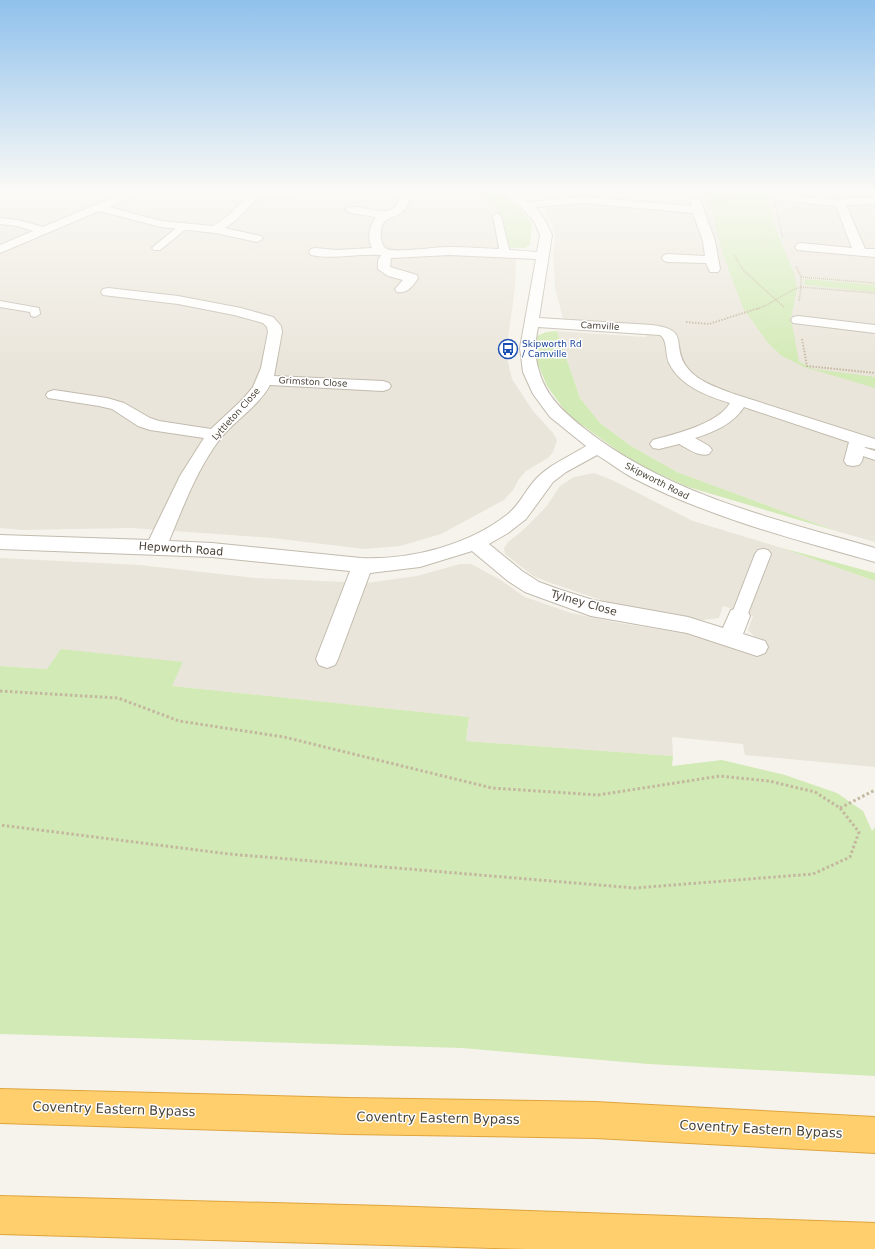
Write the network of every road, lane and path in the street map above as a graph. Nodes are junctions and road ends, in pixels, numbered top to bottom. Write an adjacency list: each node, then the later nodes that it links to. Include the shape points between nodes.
1 (382, 249): 7 (street)
2 (504, 249): 9 (lane)
3 (543, 249): 12 (street, Skipworth Road)
4 (710, 249): 13 (street, via 713,264)
5 (828, 249): 8 (street)
6 (314, 252): 7 (street)
7 (385, 252): 9 (street, via 395,254 444,250); 18 (street, via 384,269 412,278)
8 (860, 252): 10 (street)
9 (505, 253): 12 (street)
10 (875, 253)
11 (733, 254): 21 (path, via 743,270)
12 (542, 256): 25 (street, Skipworth Road)
13 (668, 258)
14 (795, 265): 15 (path)
15 (801, 277): 16 (path); 17 (path)
16 (875, 283)
17 (801, 287): 19 (path); 21 (path); 24 (path)
18 (402, 289)
19 (875, 294)
20 (112, 298): 29 (street, Lyttleton Close, via 129,294 211,306 268,320 274,326 275,332)
21 (776, 300): 24 (path); 26 (path, via 753,311 709,324)
22 (0, 304): 23 (lane, via 35,310)
23 (35, 314)
24 (798, 320): 27 (street); 28 (path, via 807,366)
25 (532, 322): 26 (street, Camville, via 657,330); 38 (street, Skipworth Road, via 527,348 531,372 541,394 556,414)
26 (669, 327): 34 (street, via 674,357 687,376)
27 (875, 329)
28 (875, 373)
29 (265, 380): 31 (street, Grimston Close, via 359,392); 35 (street, Lyttleton Close, via 258,392)
30 (85, 384): 33 (street)
31 (383, 386)
32 (54, 395): 33 (street)
33 (73, 397): 35 (street, via 118,406 144,422 156,426)
34 (739, 401): 36 (street, via 732,412 719,421); 39 (street, via 773,411)
35 (215, 435): 44 (street, Lyttleton Close, via 180,492)
36 (682, 438): 37 (street); 40 (street)
37 (659, 444)
38 (597, 447): 43 (street, Hepworth Road, via 555,472 517,516); 46 (street, Skipworth Road, via 638,472 694,498 763,522)
39 (861, 448): 41 (lane)
40 (703, 450)
41 (875, 456)
42 (0, 542): 44 (street, Hepworth Road)
43 (475, 543): 47 (street, Hepworth Road, via 409,562); 49 (street, Tylney Close, via 532,587 591,608 688,625)
44 (156, 547): 47 (street, Hepworth Road, via 212,550)
45 (763, 554): 48 (lane)
46 (875, 555)
47 (362, 566): 51 (street)
48 (739, 616): 49 (street)
49 (730, 638): 50 (street, Tylney Close)
50 (757, 647)
51 (327, 659)
52 (0, 691): 54 (path, via 118,698 179,722 284,737 492,788 598,795 720,776 769,781 815,792)
53 (875, 790): 54 (path)
54 (840, 808): 55 (path, via 859,832 850,857 813,874 635,888 229,854)
55 (0, 825)
56 (0, 1106): 57 (highway, Coventry Eastern Bypass, via 595,1120)
57 (875, 1135)
58 (0, 1215): 59 (highway, via 393,1225)
59 (875, 1242)

